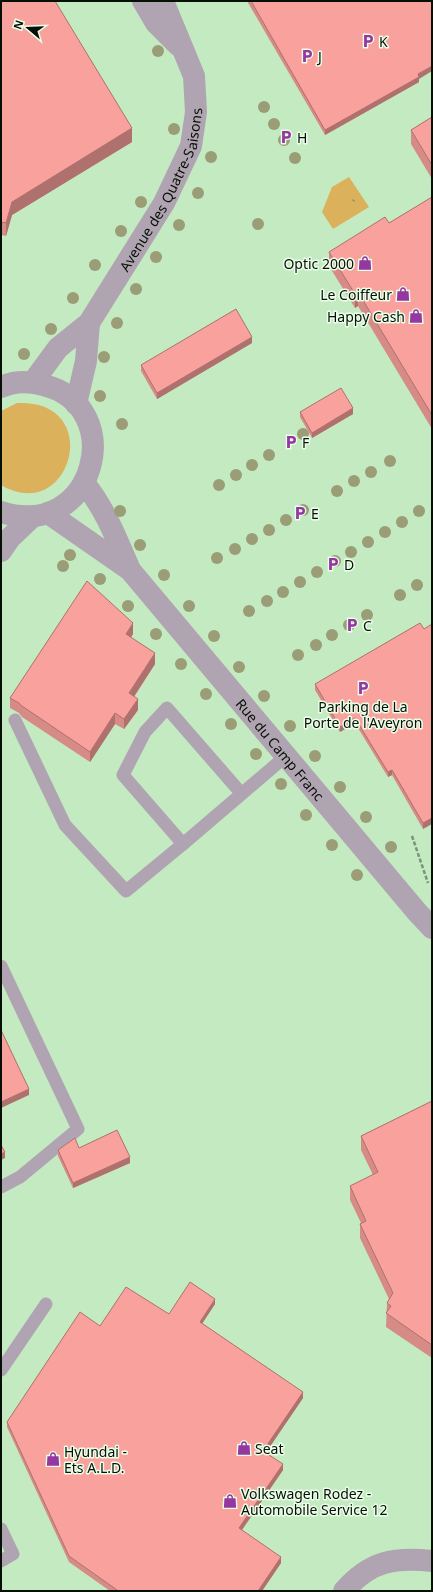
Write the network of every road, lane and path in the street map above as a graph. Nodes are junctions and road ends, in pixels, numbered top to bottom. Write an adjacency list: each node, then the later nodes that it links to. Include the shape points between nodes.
1 (143, 1): 3 (street, Avenue des Quatre-Saisons, via 156,23)
2 (163, 1): 3 (street, Avenue des Quatre-Saisons)
3 (182, 48): 4 (street, Avenue des Quatre-Saisons, via 194,76 196,112 191,146 164,203)
4 (89, 323): 5 (street, Avenue des Quatre-Saisons, via 58,348); 7 (street, Avenue des Quatre-Saisons, via 86,361)
5 (33, 382): 6 (street, via 19,382); 7 (street, via 49,386)
6 (1, 387)
7 (76, 404): 8 (street, via 84,414 93,443 92,460)
8 (84, 483): 10 (street, via 75,496 63,506); 12 (street, Rue du Camp Franc, via 95,496)
9 (1, 512): 10 (street, via 14,516)
10 (40, 515): 11 (street, via 10,538); 12 (street, Rue du Camp Franc)
11 (1, 551)
12 (130, 570): 14 (street, Rue du Camp Franc)
13 (15, 720): 17 (lane, via 65,825 126,891)
14 (286, 756): 15 (lane); 19 (street, Rue du Camp Franc)
15 (241, 793): 17 (lane); 17 (lane, via 167,708 145,732 123,775)
16 (412, 836): 18 (path)
17 (183, 844)
18 (428, 883)
19 (432, 928)
20 (1, 966): 21 (lane)
21 (5, 985): 22 (lane, via 78,1129 20,1177)
22 (1, 1187)
23 (46, 1304): 24 (lane)
24 (1, 1370)
25 (1, 1529): 26 (lane, via 13,1554)
26 (1, 1561)
27 (432, 1561): 28 (street, via 405,1559 378,1564 355,1579)
28 (344, 1591)

